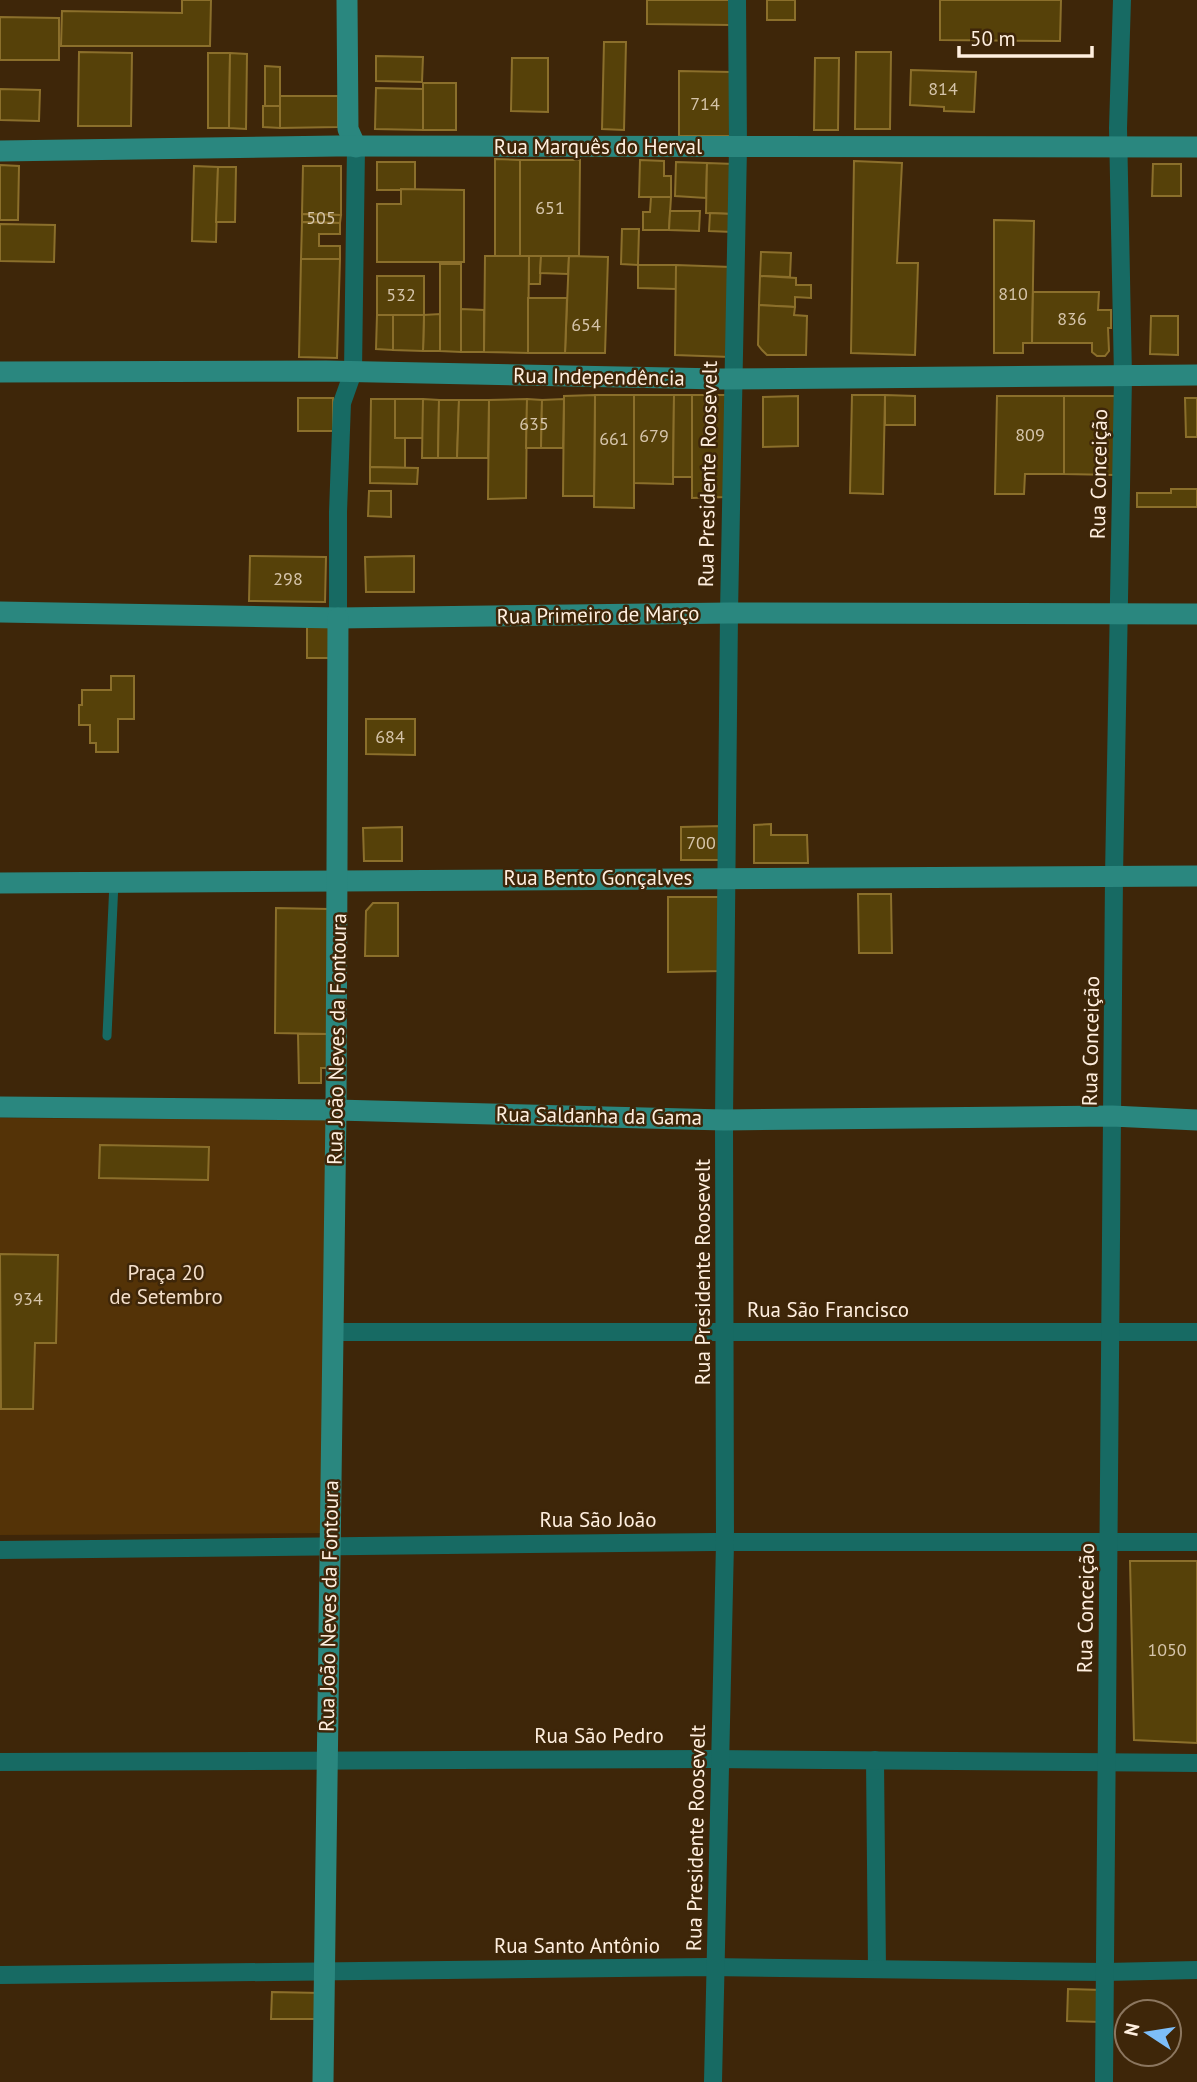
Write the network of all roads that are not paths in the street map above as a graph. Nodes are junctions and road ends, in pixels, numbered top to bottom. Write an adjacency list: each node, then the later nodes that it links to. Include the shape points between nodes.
1 (347, 0): 5 (street, Rua João Neves da Fontoura, via 348,129)
2 (737, 0): 6 (street, Rua Presidente Roosevelt)
3 (1122, 0): 4 (street, Rua Conceição)
4 (1119, 146): 6 (street, Rua Marquês do Herval); 7 (street, Rua Marquês do Herval); 12 (street, Rua Conceição)
5 (356, 147): 6 (street, Rua Marquês do Herval); 8 (street, Rua Marquês do Herval); 10 (street, Rua João Neves da Fontoura)
6 (737, 147): 13 (street, Rua Presidente Roosevelt)
7 (1197, 147)
8 (0, 151)
9 (0, 372): 10 (street, Rua Independência)
10 (353, 372): 13 (street, Rua Independência); 18 (street, Rua João Neves da Fontoura, via 342,403)
11 (1197, 375): 12 (street, Rua Independência)
12 (1123, 377): 13 (street, Rua Independência); 16 (street, Rua Conceição)
13 (733, 378): 15 (street, Rua Presidente Roosevelt)
14 (0, 612): 18 (street, Rua Primeiro de Março)
15 (729, 613): 16 (street, Rua Primeiro de Março); 18 (street, Rua Primeiro de Março); 21 (street, Rua Presidente Roosevelt)
16 (1120, 613): 17 (street, Rua Primeiro de Março); 19 (street, Rua Conceição)
17 (1197, 614)
18 (338, 618): 22 (street, Rua João Neves da Fontoura)
19 (1114, 876): 20 (street, Rua Bento Gonçalves); 21 (street, Rua Bento Gonçalves); 28 (street, Rua Conceição)
20 (1197, 876)
21 (726, 877): 22 (street, Rua Bento Gonçalves); 29 (street, Rua Presidente Roosevelt)
22 (338, 880): 23 (street, Rua Bento Gonçalves); 27 (street, Rua João Neves da Fontoura)
23 (114, 882): 24 (street, Rua Bento Gonçalves); 25 (lane)
24 (0, 883)
25 (107, 1037)
26 (0, 1107): 27 (street, Rua Saldanha da Gama)
27 (336, 1110): 29 (street, Rua Saldanha da Gama); 31 (street, Rua João Neves da Fontoura)
28 (1112, 1116): 29 (street, Rua Saldanha da Gama); 30 (street, Rua Saldanha da Gama); 34 (street, Rua Conceição)
29 (724, 1119): 33 (street, Rua Presidente Roosevelt)
30 (1197, 1120)
31 (332, 1332): 33 (street, Rua São Francisco); 38 (street, Rua João Neves da Fontoura)
32 (1197, 1332): 34 (street, Rua São Francisco)
33 (727, 1333): 34 (street, Rua São Francisco); 36 (street, Rua Presidente Roosevelt)
34 (1110, 1333): 35 (street, Rua Conceição)
35 (1110, 1541): 36 (street, Rua São João); 37 (street, Rua São João); 44 (street, Rua Conceição)
36 (725, 1542): 38 (street, Rua São João); 41 (street, Rua Presidente Roosevelt)
37 (1197, 1542)
38 (331, 1545): 39 (street, Rua São João); 40 (street, Rua João Neves da Fontoura)
39 (0, 1550)
40 (326, 1759): 41 (street, Rua São Pedro); 43 (street, Rua São Pedro); 48 (street, Rua João Neves da Fontoura)
41 (721, 1759): 42 (street, Rua São Pedro); 46 (street, Rua Presidente Roosevelt)
42 (875, 1760): 44 (street, Rua São Pedro); 47 (street)
43 (0, 1762)
44 (1107, 1763): 45 (street, Rua São Pedro); 50 (street, Rua Conceição)
45 (1197, 1763)
46 (716, 1968): 47 (street, Rua Santo Antônio); 48 (street, Rua Santo Antônio); 53 (street, Rua Presidente Roosevelt)
47 (877, 1969): 50 (street, Rua Santo Antônio)
48 (324, 1970): 51 (street, Rua Santo Antônio); 52 (street, Rua João Neves da Fontoura)
49 (1197, 1970): 50 (street, Rua Santo Antônio)
50 (1105, 1972): 54 (street, Rua Conceição)
51 (0, 1975)
52 (323, 2082)
53 (713, 2082)
54 (1104, 2082)

